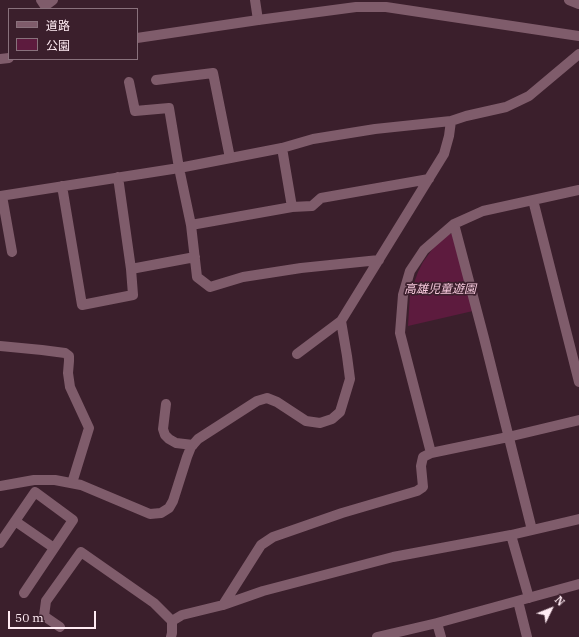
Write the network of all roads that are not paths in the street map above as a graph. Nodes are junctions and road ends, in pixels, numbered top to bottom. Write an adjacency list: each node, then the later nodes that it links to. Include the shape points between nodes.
1 (41, 0): 2 (street, via 45,6)
2 (53, 0)
3 (255, 0): 6 (street)
4 (569, 0): 5 (street)
5 (579, 4)
6 (258, 20): 7 (street, via 356,7 386,8); 8 (street)
7 (579, 36)
8 (138, 38)
9 (579, 54): 12 (street, via 529,96 506,107)
10 (156, 80): 14 (street, via 213,73)
11 (129, 82): 15 (street, via 135,111 169,108)
12 (451, 121): 13 (street, via 375,129 313,139); 17 (street, via 444,154)
13 (282, 148): 14 (street); 22 (street)
14 (230, 158): 15 (street)
15 (179, 168): 16 (street); 24 (street)
16 (118, 177): 18 (street); 28 (street)
17 (429, 179): 22 (street, via 321,198 312,206); 27 (street)
18 (62, 186): 20 (street); 28 (street, via 82,305 133,295)
19 (579, 190): 21 (street)
20 (1, 196): 25 (street)
21 (533, 200): 23 (street, via 483,211); 32 (street)
22 (292, 207): 24 (street)
23 (454, 224): 35 (street); 37 (street, via 424,250 410,271 403,295 400,333)
24 (191, 225): 26 (street)
25 (12, 252)
26 (195, 257): 27 (street, via 197,277 210,287 243,277); 28 (street)
27 (379, 260): 29 (street)
28 (131, 269)
29 (341, 321): 31 (street); 36 (street, via 350,379 340,412 332,419 320,423 306,422 267,398 257,401 198,439)
30 (0, 346): 38 (street, via 65,353 69,356 70,387 89,428)
31 (297, 354)
32 (579, 382)
33 (166, 404): 36 (street, via 163,429 165,435 176,443)
34 (579, 420): 35 (street)
35 (508, 437): 37 (street); 42 (street)
36 (193, 445): 38 (street, via 173,501 161,513 150,514)
37 (431, 453): 50 (street, via 423,458 423,487 417,491 342,513 273,537 261,544)
38 (72, 483): 39 (street, via 34,480)
39 (0, 486)
40 (579, 519): 42 (street)
41 (15, 521): 44 (street); 45 (street); 45 (street, via 35,492 73,520)
42 (532, 530): 43 (street)
43 (511, 535): 48 (street); 50 (street, via 393,557 263,591)
44 (0, 543)
45 (54, 548): 47 (street)
46 (579, 584): 48 (street)
47 (24, 593)
48 (529, 598): 49 (street)
49 (518, 601): 52 (street); 57 (street)
50 (224, 605): 51 (street, via 182,615)
51 (172, 621): 53 (street, via 154,603 81,552 46,601 44,616); 54 (street)
52 (437, 623): 55 (street); 56 (street)
53 (60, 628)
54 (171, 637)
55 (377, 637)
56 (441, 637)
57 (527, 637)

